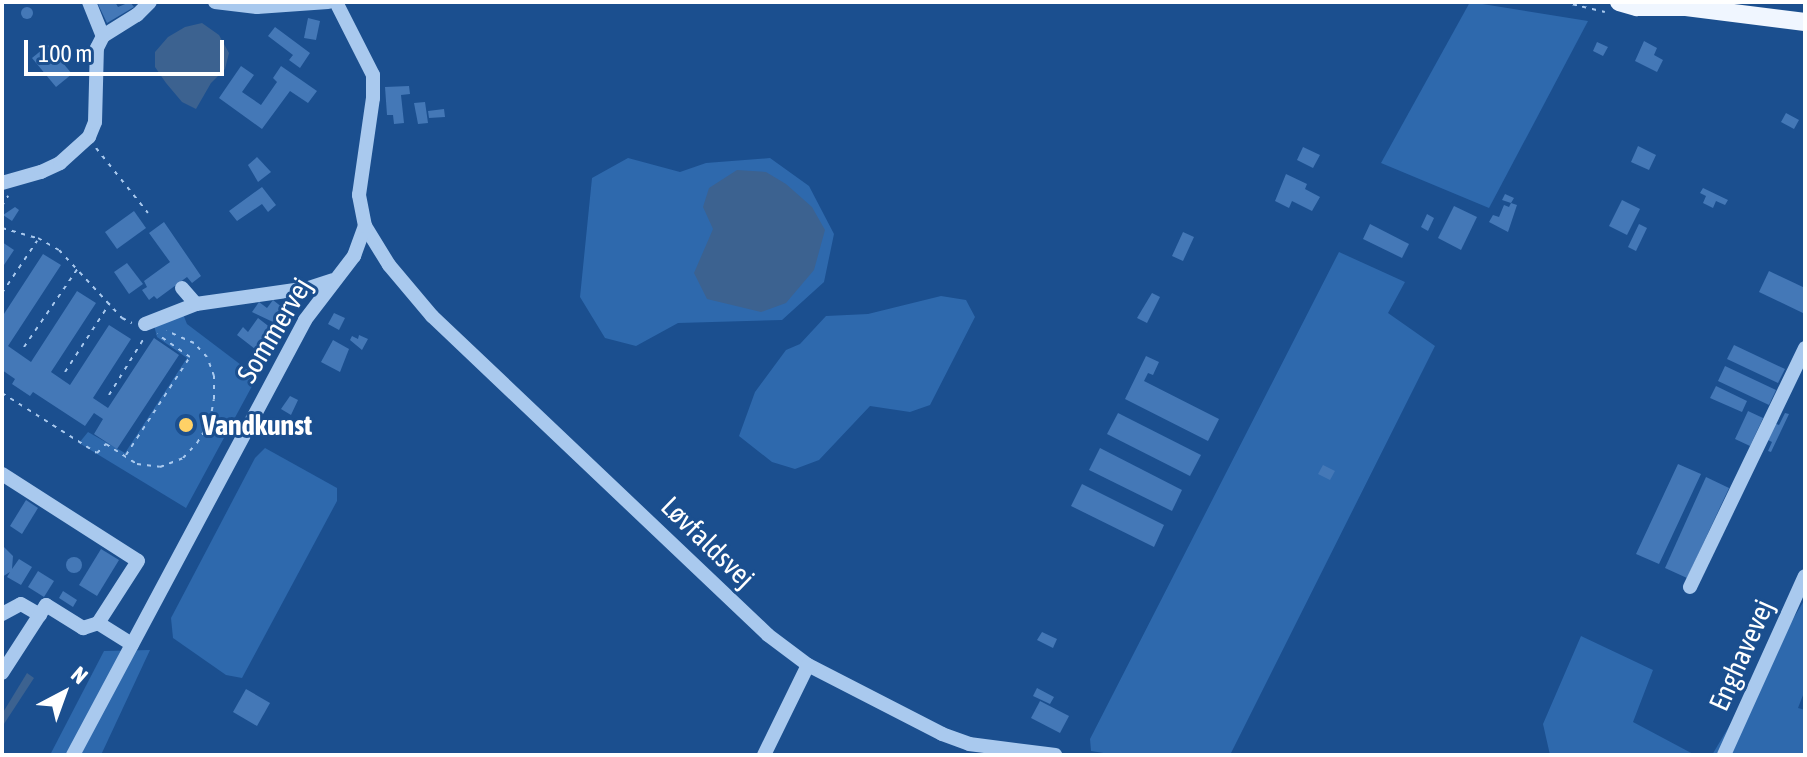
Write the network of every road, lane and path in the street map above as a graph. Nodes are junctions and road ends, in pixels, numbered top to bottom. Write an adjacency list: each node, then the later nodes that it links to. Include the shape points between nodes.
1 (89, 2): 9 (street)
2 (150, 2): 9 (street)
3 (215, 2): 4 (street, via 257,7)
4 (328, 2)
5 (336, 2): 13 (street, Sommervej, via 373,75 359,195)
6 (1619, 2): 7 (main road, via 1637,7)
7 (1677, 4): 8 (main road)
8 (1805, 22)
9 (103, 36): 10 (street, via 97,48 95,122)
10 (89, 137): 11 (street, via 60,163); 12 (path)
11 (2, 183)
12 (148, 213)
13 (365, 226): 16 (street, Sommervej); 17 (street, Løvfaldsvej)
14 (2, 228): 15 (path)
15 (38, 238): 18 (path); 21 (path)
16 (354, 256): 17 (street); 19 (street, Sommervej)
17 (389, 265): 38 (street, Løvfaldsvej, via 432,316 768,635)
18 (78, 268): 22 (path); 25 (path)
19 (334, 280): 23 (street); 37 (street, Sommervej, via 305,320)
20 (182, 288): 23 (street)
21 (2, 293)
22 (110, 303): 24 (path, via 122,318); 27 (path)
23 (196, 304): 24 (street)
24 (141, 325): 29 (path, via 148,332)
25 (24, 347)
26 (1805, 348): 33 (street)
27 (65, 372)
28 (2, 393): 30 (path, via 97,453 106,444)
29 (109, 395)
30 (125, 456): 30 (path, via 137,464 160,467 183,458 210,421 214,376 207,357 170,330 152,331 190,357)
31 (2, 474): 36 (street, via 138,561)
32 (1805, 576): 43 (street, Enghavevej)
33 (1690, 587)
34 (2, 614): 35 (street, via 21,604)
35 (40, 615): 36 (street, via 46,605 83,628); 39 (street)
36 (98, 623): 37 (street)
37 (132, 644): 40 (street, Sommervej)
38 (808, 665): 41 (street); 42 (street, Løvfaldsvej, via 969,744)
39 (2, 673)
40 (73, 755)
41 (764, 755)
42 (1055, 755)
43 (1724, 755)

